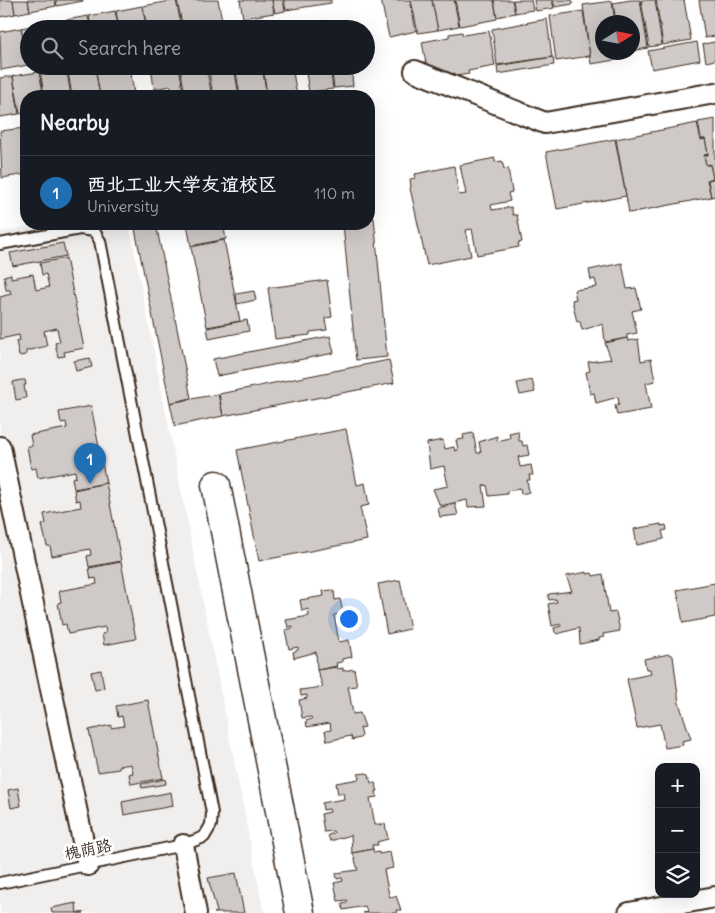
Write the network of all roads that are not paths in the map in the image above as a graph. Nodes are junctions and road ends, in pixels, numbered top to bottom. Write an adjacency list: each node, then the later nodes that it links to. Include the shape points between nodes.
1 (415, 72): 2 (street, via 545,123)
2 (715, 93)
3 (75, 230): 5 (lane, 槐荫路)
4 (87, 230): 8 (lane, 槐荫路, via 94,231 100,241 212,813 204,837)
5 (0, 244)
6 (0, 447): 9 (street)
7 (216, 485): 13 (main road)
8 (182, 845): 9 (lane, 槐荫路); 12 (street)
9 (88, 865): 10 (lane, 槐荫路)
10 (0, 883)
11 (715, 897): 14 (street)
12 (196, 913)
13 (300, 913)
14 (629, 913)

